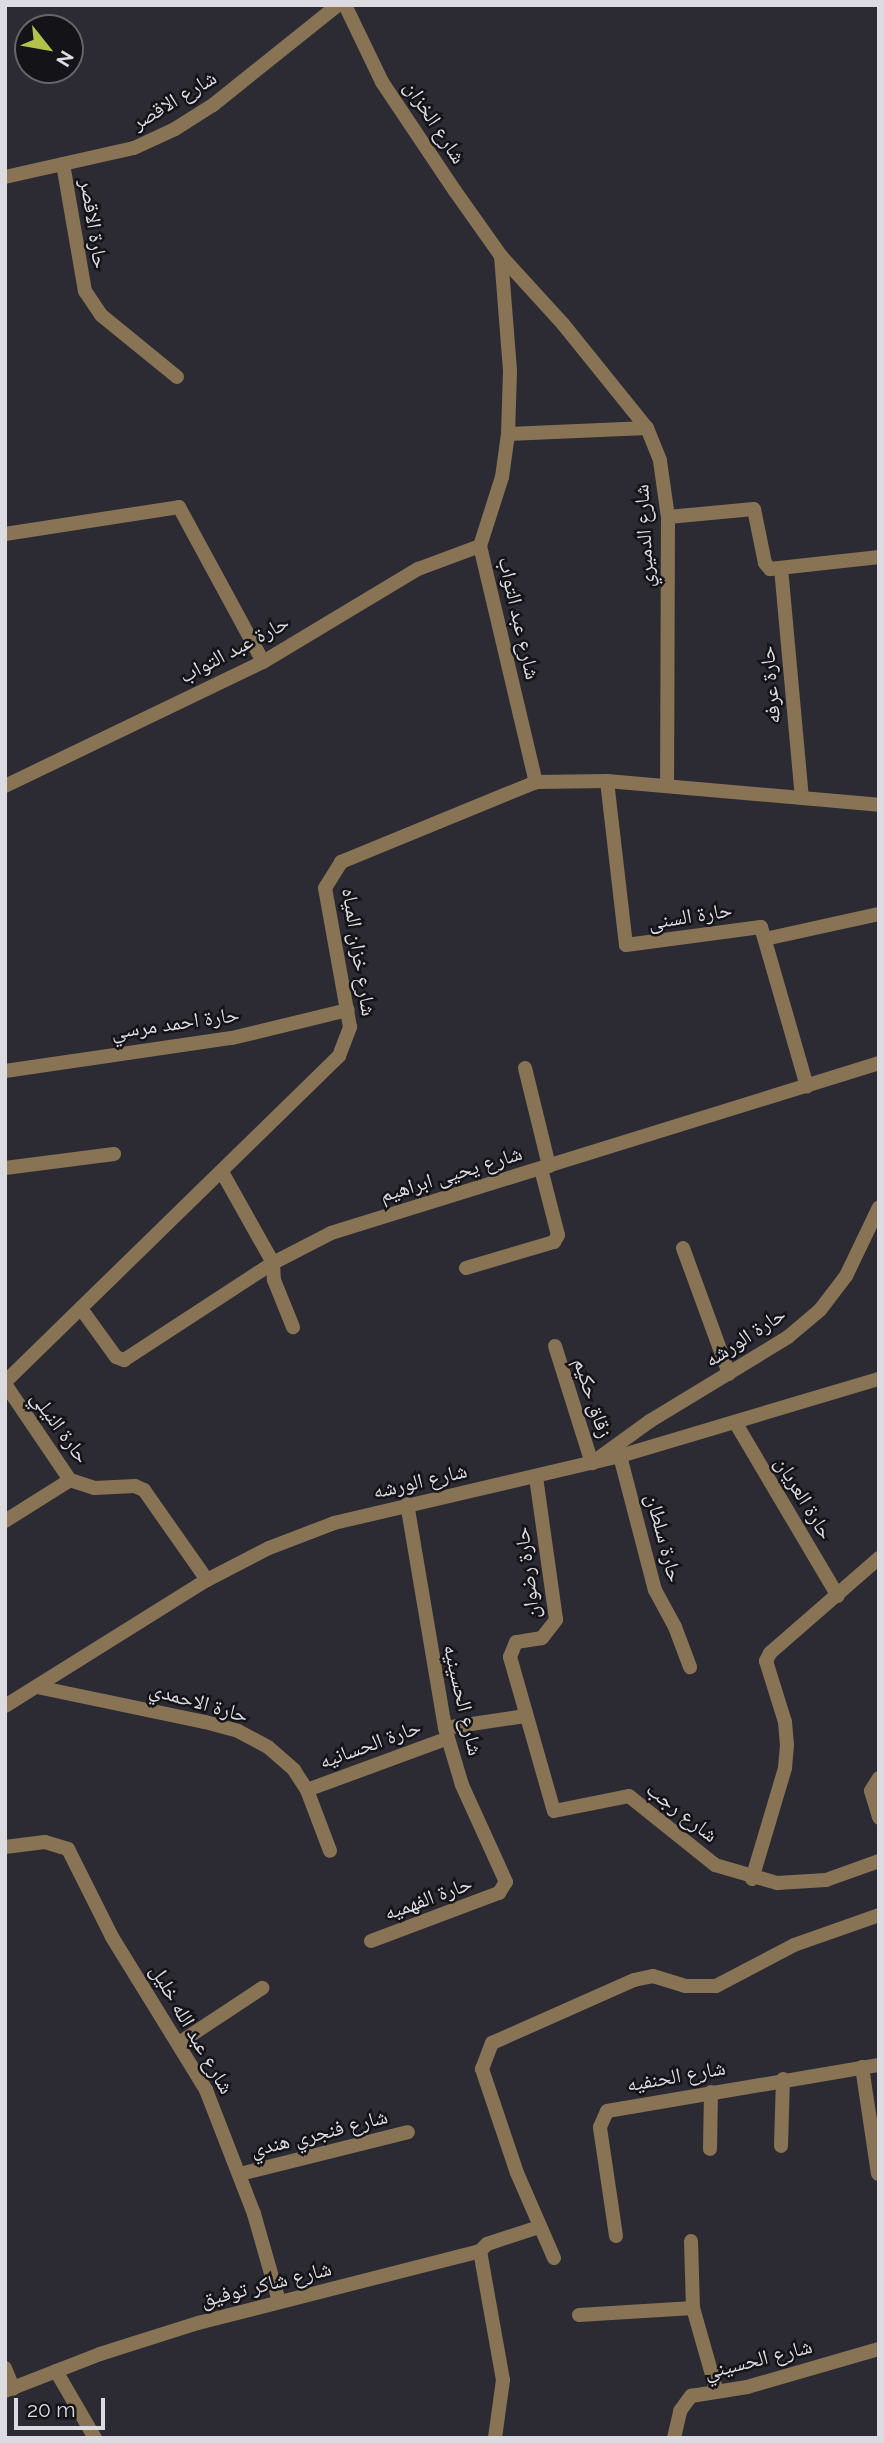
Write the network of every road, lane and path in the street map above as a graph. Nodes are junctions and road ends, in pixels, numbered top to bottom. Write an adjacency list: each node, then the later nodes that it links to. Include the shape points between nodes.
1 (338, 5): 3 (street, شارع الاقصر, via 213,105 175,129 134,148)
2 (345, 5): 5 (street, شارع الخزان, via 382,82)
3 (63, 164): 4 (street, شارع الاقصر); 6 (street, حارة الاقصر, via 85,291 101,315)
4 (5, 177)
5 (501, 256): 7 (street, شارع الدميري); 8 (street, شارع عبد التواب, via 510,372)
6 (177, 377)
7 (647, 428): 8 (street); 9 (street, شارع الدميري, via 660,461)
8 (508, 433): 11 (street, شارع عبد التواب, via 502,477)
9 (668, 517): 13 (street, via 754,509 766,567); 17 (street, شارع الدميري)
10 (5, 534): 14 (street, via 179,508)
11 (480, 547): 14 (street, حارة عبد التواب, via 448,555 388,584); 16 (street, شارع عبد التواب)
12 (879, 557): 13 (street)
13 (781, 568): 19 (street, حارة عرفه)
14 (262, 662): 18 (street, حارة عبد التواب)
15 (607, 781): 16 (street, شارع خزان المياه); 17 (street, شارع خزان المياه); 22 (street, حارة السنى, via 626,945 758,926)
16 (536, 782): 23 (street, شارع خزان المياه, via 355,854 330,873 326,904)
17 (667, 785): 19 (street, شارع خزان المياه)
18 (5, 786)
19 (802, 798): 20 (street, شارع خزان المياه)
20 (879, 805)
21 (879, 914): 22 (street)
22 (765, 939): 27 (street)
23 (348, 1010): 26 (street, حارة احمد مرسي, via 232,1038); 31 (street, شارع خزان المياه, via 350,1027 339,1056)
24 (879, 1063): 27 (street, شارع يحيى ابراهيم)
25 (524, 1068): 30 (street)
26 (5, 1071)
27 (807, 1086): 30 (street, شارع يحيى ابراهيم)
28 (114, 1154): 29 (street)
29 (5, 1168)
30 (545, 1168): 34 (street, شارع يحيى ابراهيم, via 331,1233); 35 (street, via 558,1235 554,1242)
31 (222, 1172): 34 (street); 36 (street, شارع خزان المياه)
32 (879, 1207): 39 (street, حارة الورشه, via 846,1276 820,1310 788,1337)
33 (683, 1248): 39 (street)
34 (273, 1263): 36 (street, شارع يحيى ابراهيم, via 124,1360 116,1357); 37 (street, via 274,1280)
35 (466, 1268)
36 (82, 1310): 41 (street, شارع خزان المياه)
37 (293, 1327)
38 (555, 1346): 44 (street, زقاق حكيم)
39 (729, 1374): 44 (street, حارة الورشه)
40 (879, 1379): 42 (street, شارع الورشه)
41 (5, 1383): 46 (street, حارة النيلي)
42 (735, 1422): 43 (street, شارع الورشه); 51 (street, حارة العريان)
43 (620, 1456): 44 (street, شارع الورشه); 52 (street, حارة سلطان, via 655,1590)
44 (592, 1463): 45 (street, شارع الورشه)
45 (536, 1477): 47 (street, شارع الورشه); 55 (street, حارة رضوان, via 556,1620 549,1634 516,1642 510,1651)
46 (70, 1480): 48 (street); 50 (street, حارة النيلي, via 94,1488 140,1487)
47 (407, 1504): 50 (street, شارع الورشه, via 334,1523 269,1548); 56 (street, شارع الحسينيه)
48 (5, 1521)
49 (879, 1558): 51 (street)
50 (207, 1580): 53 (street, شارع الورشه)
51 (838, 1596): 63 (street, via 766,1661 785,1722 787,1745 785,1768)
52 (690, 1668)
53 (37, 1687): 54 (street, شارع الورشه); 58 (street, حارة الاحمدي, via 238,1731 268,1747 294,1770)
54 (5, 1706)
55 (524, 1716): 56 (street, حارة الحسانيه); 63 (street, شارع رجب, via 554,1811 629,1796 715,1865)
56 (447, 1733): 58 (street, حارة الحسانيه); 64 (street, شارع الحسينيه, via 467,1796 505,1874)
57 (879, 1778): 59 (street, via 872,1791)
58 (307, 1790): 61 (street, حارة الاحمدي)
59 (879, 1818)
60 (5, 1847): 68 (street, شارع عبد الله خليل, via 45,1842 68,1849 112,1937)
61 (330, 1852)
62 (879, 1861): 63 (street, شارع رجب, via 801,1883)
63 (752, 1879)
64 (499, 1893): 66 (street, حارة الفهميه)
65 (879, 1915): 78 (street, via 794,1945 716,1986 686,1986 653,1976 634,1980 492,2043 482,2069)
66 (371, 1941)
67 (262, 1988): 68 (street)
68 (179, 2043): 76 (street, شارع عبد الله خليل, via 206,2090)
69 (879, 2065): 70 (street, شارع الحنفيه)
70 (862, 2067): 71 (street, شارع الحنفيه); 77 (street)
71 (783, 2079): 72 (street, شارع الحنفيه); 74 (street)
72 (711, 2092): 75 (street); 79 (street, شارع الحنفيه, via 618,2108 601,2118)
73 (408, 2132): 76 (street, شارع فنجري هندي)
74 (780, 2146)
75 (710, 2149)
76 (240, 2174): 83 (street, شارع عبد الله خليل)
77 (878, 2174)
78 (540, 2227): 81 (street, شارع شاكر توفيق, via 487,2244); 82 (street)
79 (616, 2236)
80 (691, 2241): 84 (street)
81 (480, 2251): 83 (street, شارع شاكر توفيق); 92 (street, via 503,2380)
82 (554, 2258)
83 (279, 2301): 88 (street, شارع شاكر توفيق, via 173,2330)
84 (693, 2308): 85 (street); 90 (street)
85 (579, 2315)
86 (879, 2349): 90 (street, شارع الحسيني)
87 (5, 2368): 89 (street)
88 (56, 2371): 89 (street, شارع شاكر توفيق); 91 (street)
89 (9, 2389)
90 (717, 2392): 93 (street, شارع الحسيني, via 691,2396 684,2403)
91 (95, 2438)
92 (495, 2438)
93 (674, 2438)

